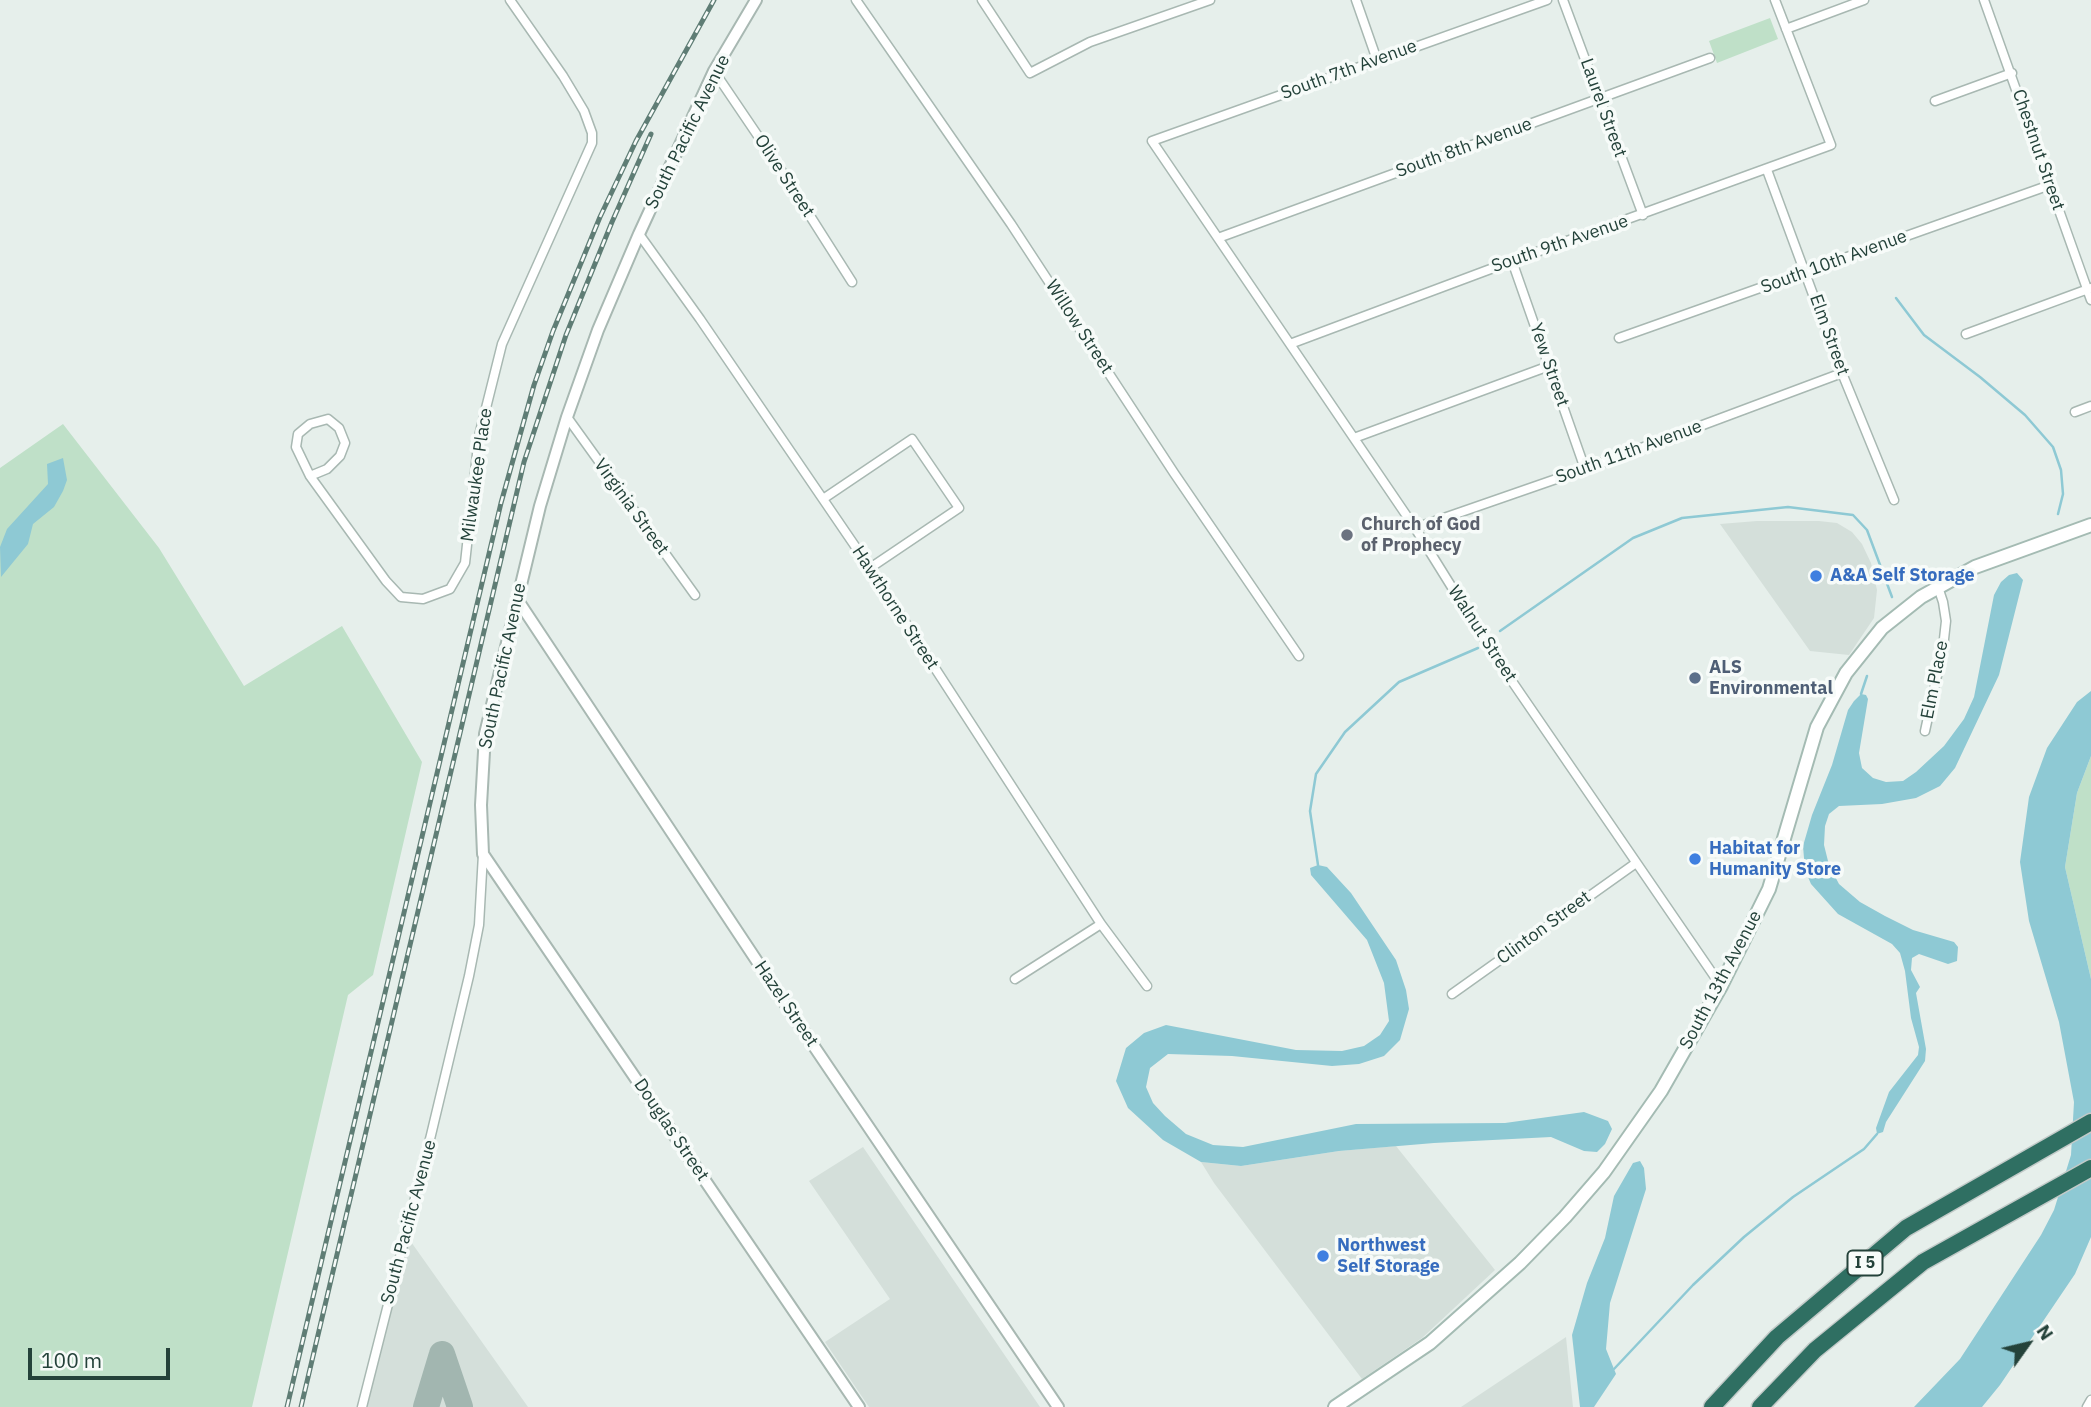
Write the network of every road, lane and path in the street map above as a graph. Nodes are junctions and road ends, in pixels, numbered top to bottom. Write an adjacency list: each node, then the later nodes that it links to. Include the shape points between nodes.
1 (510, 0): 40 (street, Milwaukee Place, via 563,76 592,134 589,152 502,344 479,436 465,563 450,589 423,599 401,597)
2 (757, 0): 15 (street, South Pacific Avenue)
3 (856, 0): 49 (street, Willow Street)
4 (982, 0): 5 (street, via 1030,73 1090,42)
5 (1210, 0)
6 (1356, 0): 14 (street)
7 (1547, 0): 14 (street, South 7th Avenue)
8 (1563, 0): 17 (street, Laurel Street)
9 (1775, 0): 12 (street)
10 (1864, 0): 12 (street)
11 (1984, 0): 16 (street, Chestnut Street)
12 (1786, 29): 20 (street, South 9th Avenue, via 1831,145)
13 (1710, 58): 17 (street, South 8th Avenue)
14 (1377, 60): 19 (street, South 7th Avenue)
15 (714, 71): 23 (street, South Pacific Avenue); 27 (street, Olive Street)
16 (2012, 73): 18 (street); 21 (street, Chestnut Street)
17 (1599, 98): 22 (street, Laurel Street); 24 (street, South 8th Avenue)
18 (1935, 101)
19 (1152, 141): 24 (street, Walnut Street)
20 (1767, 170): 22 (street, South 9th Avenue); 26 (street, Elm Street)
21 (2050, 185): 26 (street, South 10th Avenue); 28 (street, Chestnut Street)
22 (1643, 215): 25 (street, South 9th Avenue)
23 (639, 234): 37 (street, South Pacific Avenue); 41 (street, Hawthorne Street)
24 (1218, 239): 32 (street, Walnut Street)
25 (1513, 261): 32 (street, South 9th Avenue); 33 (street, Yew Street)
26 (1807, 272): 31 (street, South 10th Avenue); 34 (street, Elm Street)
27 (852, 282)
28 (2089, 289): 29 (street, Chestnut Street); 30 (street)
29 (2091, 300)
30 (1966, 334)
31 (1619, 338)
32 (1290, 344): 38 (street, Walnut Street)
33 (1549, 366): 38 (street); 39 (street, Yew Street)
34 (1842, 373): 39 (street, South 11th Avenue); 42 (street, Elm Street)
35 (2091, 406): 36 (street)
36 (2075, 412)
37 (567, 417): 47 (street, Virginia Street); 48 (street, South Pacific Avenue)
38 (1353, 438): 44 (street, Walnut Street)
39 (1585, 468): 44 (street, South 11th Avenue)
40 (310, 475): 40 (street, via 296,447 298,434 310,424 328,419 339,428 345,443 327,469)
41 (823, 499): 45 (street, Hawthorne Street); 45 (street, via 912,439 951,496 959,508)
42 (1894, 500)
43 (2091, 525): 46 (main road, South 13th Avenue, via 1975,567)
44 (1415, 528): 52 (street, Walnut Street)
45 (870, 568): 53 (street, Hawthorne Street)
46 (1938, 587): 50 (street, Elm Place, via 1946,621); 56 (main road, South 13th Avenue, via 1882,628 1846,673 1817,727 1769,889)
47 (695, 595)
48 (517, 599): 51 (street, South Pacific Avenue, via 485,734); 63 (street, Hazel Street)
49 (1299, 656)
50 (1925, 731)
51 (482, 853): 61 (street, South Pacific Avenue, via 479,925 469,976); 62 (street, Douglas Street)
52 (1636, 863): 56 (street, Walnut Street); 57 (street, Clinton Street)
53 (1101, 925): 54 (street); 55 (street, Hawthorne Street)
54 (1015, 979)
55 (1147, 986)
56 (1721, 986): 64 (main road, South 13th Avenue, via 1661,1091 1566,1217 1430,1343)
57 (1452, 994)
58 (2091, 1122): 65 (highway, I 5, via 1906,1228 1777,1337)
59 (2091, 1168): 66 (highway, I 5, via 1923,1262 1815,1350)
60 (2091, 1400): 67 (street)
61 (362, 1407)
62 (859, 1407)
63 (1058, 1407)
64 (1335, 1407)
65 (1712, 1407)
66 (1760, 1407)
67 (2087, 1407)

